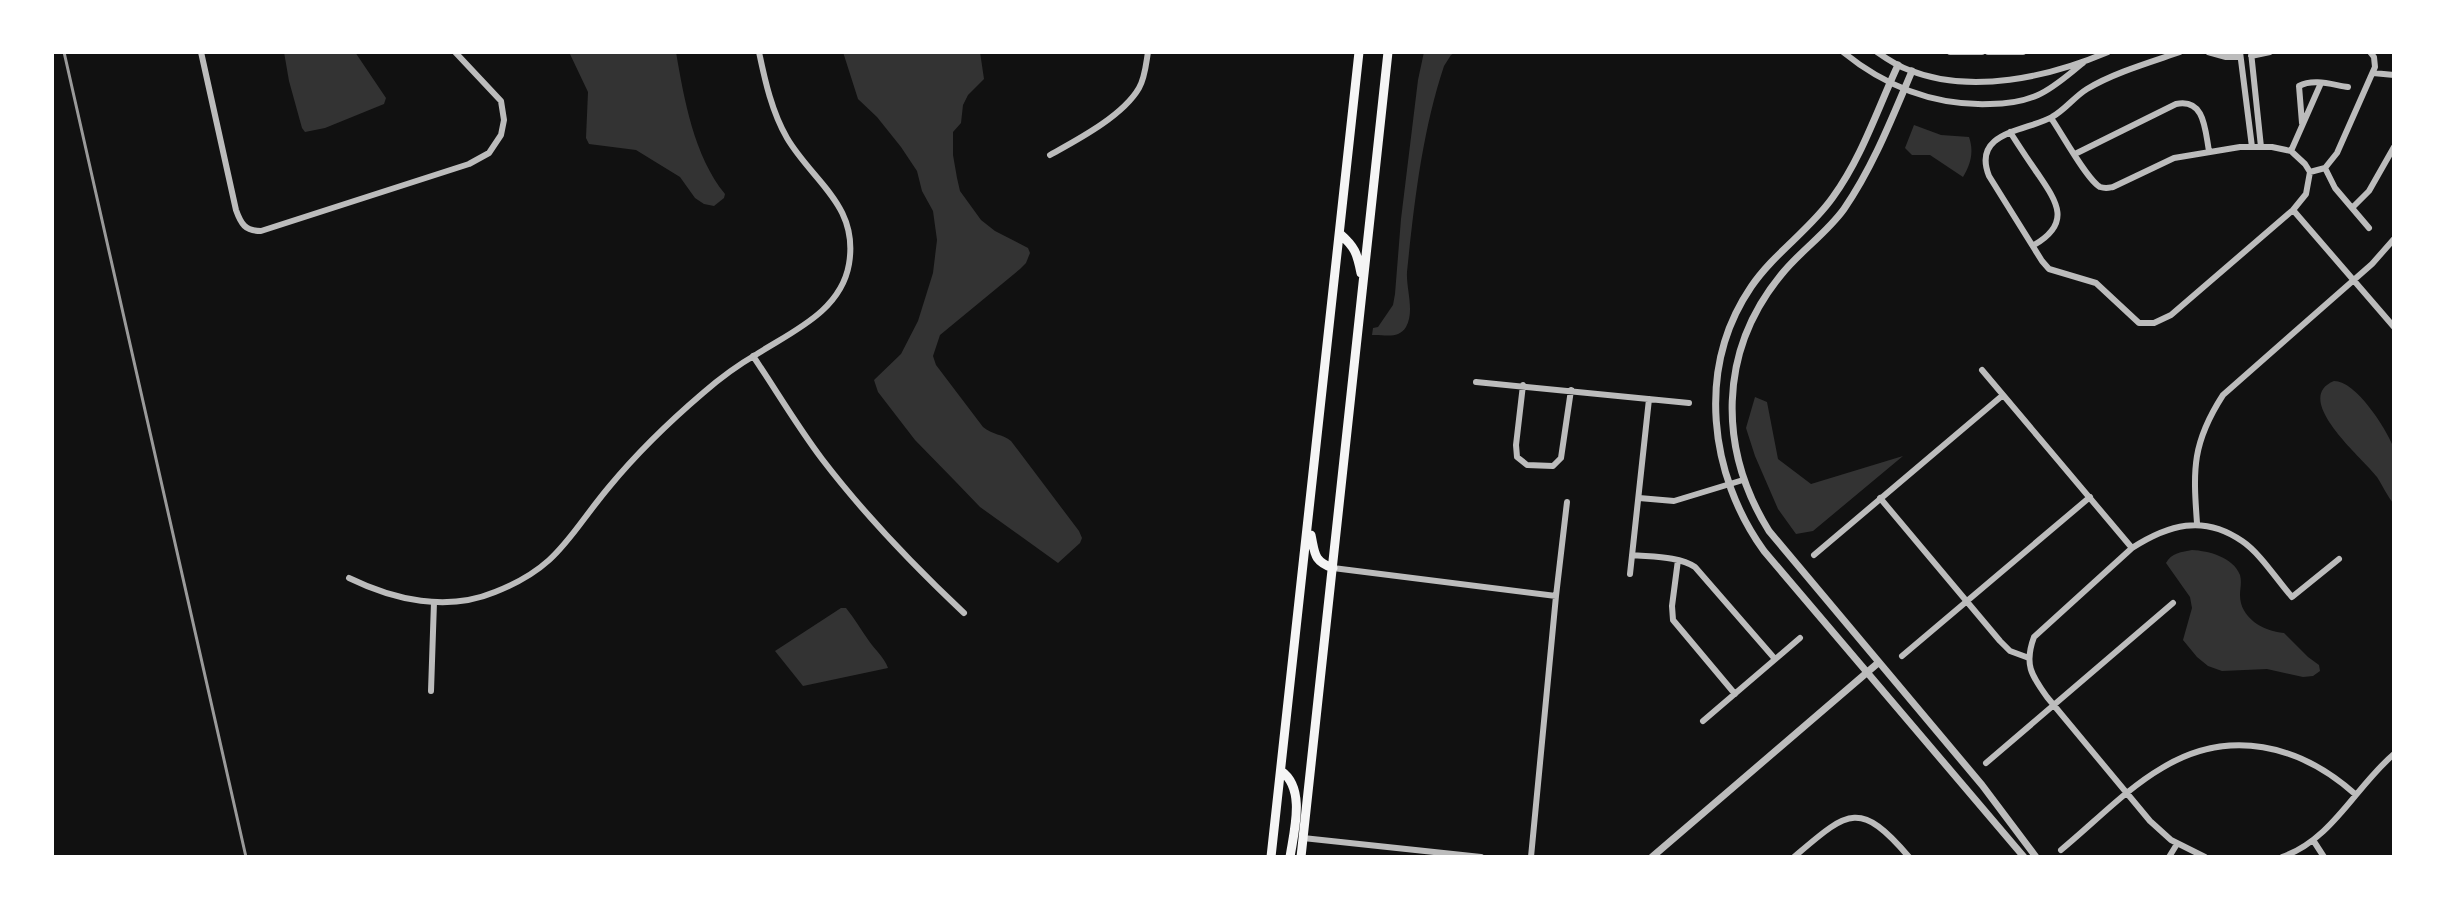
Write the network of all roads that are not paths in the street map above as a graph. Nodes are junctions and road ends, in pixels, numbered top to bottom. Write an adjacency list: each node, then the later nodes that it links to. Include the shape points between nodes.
1 (201, 52): 2 (street, via 236,210 241,224 252,231 469,164 489,153 501,135 501,101)
2 (455, 52)
3 (759, 52): 50 (street, via 778,120 843,212 850,247 845,279 826,308)
4 (1148, 52): 38 (street, via 1141,85 1131,100)
5 (1359, 52): 44 (main road)
6 (1388, 52): 48 (main road)
7 (1843, 52): 26 (street)
8 (1877, 52): 21 (street)
9 (1950, 52): 10 (street)
10 (1982, 52)
11 (1988, 52): 12 (street)
12 (2023, 52)
13 (2108, 52): 20 (street)
14 (2180, 52): 29 (street, via 2089,88)
15 (2208, 52): 18 (street)
16 (2270, 52): 19 (street)
17 (2370, 52): 23 (street)
18 (2240, 54): 19 (street); 32 (street)
19 (2252, 54): 33 (street)
20 (2083, 63): 22 (street, via 2013,79 1970,81); 28 (street, via 2038,95 2008,104 1965,105)
21 (1898, 65): 22 (street); 26 (street)
22 (1912, 71): 28 (street)
23 (2373, 73): 24 (street); 39 (street)
24 (2394, 75)
25 (2321, 83): 27 (street); 30 (street); 30 (street, via 2299,86)
26 (1889, 84): 28 (street); 59 (street, via 1846,178 1816,219 1768,266 1738,310 1725,345 1716,410)
27 (2348, 87)
28 (1904, 91): 58 (street, via 1842,211 1781,275 1750,321 1733,386 1733,440)
29 (2051, 118): 31 (street); 37 (street)
30 (2302, 123): 36 (street)
31 (2010, 132): 46 (street, via 2057,206 2054,229); 46 (street, via 1990,148 1985,165)
32 (2252, 147): 33 (street); 35 (street)
33 (2261, 147): 36 (street)
34 (2394, 147): 41 (street, via 2369,191)
35 (2209, 151): 37 (street, via 2174,158 2107,188 2090,178); 37 (street, via 2202,114 2183,102)
36 (2291, 151): 40 (street)
37 (2075, 154)
38 (1050, 155)
39 (2325, 168): 40 (street); 41 (street)
40 (2310, 172): 42 (street, via 2306,194)
41 (2352, 208): 43 (street)
42 (2293, 210): 46 (street, via 2171,315 2154,323 2139,323 2096,283 2049,269); 47 (street)
43 (2369, 228)
44 (1340, 234): 48 (main road, via 1357,253); 65 (main road)
45 (2394, 239): 47 (street)
46 (2034, 245)
47 (2354, 280): 49 (street); 64 (street, via 2223,395 2209,416 2195,458)
48 (1363, 284): 71 (main road)
49 (2394, 327)
50 (753, 356): 76 (street, via 658,434 554,557 492,594); 78 (street, via 820,457)
51 (1982, 370): 55 (street)
52 (1476, 382): 53 (street)
53 (1523, 385): 54 (street); 54 (street, via 1516,445 1517,457 1527,465 1553,466 1561,458)
54 (1571, 390): 56 (street)
55 (2003, 395): 60 (street); 62 (street)
56 (1649, 399): 57 (street); 61 (street)
57 (1689, 403)
58 (1743, 480): 59 (street); 83 (street, via 1769,531)
59 (1728, 485): 61 (street, via 1674,501); 84 (street, via 1764,551)
60 (2090, 497): 66 (street); 75 (street)
61 (1639, 498): 67 (street)
62 (1880, 498): 68 (street); 75 (street)
63 (1567, 502): 74 (street)
64 (2197, 523): 66 (street); 69 (street, via 2242,541 2292,597)
65 (1309, 524): 71 (main road, via 1316,558); 91 (main road)
66 (2132, 548): 81 (street, via 2047,623 2034,637)
67 (1632, 555): 70 (street); 72 (street)
68 (1814, 555)
69 (2339, 559)
70 (1678, 560): 82 (street, via 1695,567); 86 (street, via 1673,620)
71 (1333, 568): 74 (street); 94 (main road)
72 (1630, 574)
73 (349, 578): 76 (street, via 397,597)
74 (1556, 596): 102 (street)
75 (1966, 601): 80 (street); 81 (street, via 2010,651)
76 (434, 602): 85 (street)
77 (2173, 603): 87 (street)
78 (964, 613)
79 (1800, 638): 82 (street)
80 (1902, 656)
81 (2029, 658): 87 (street, via 2035,680)
82 (1775, 659): 86 (street)
83 (1878, 663): 84 (street); 107 (street)
84 (1867, 672): 103 (street); 106 (street)
85 (431, 691)
86 (1735, 694): 88 (street)
87 (2053, 706): 90 (street); 92 (street)
88 (1703, 721)
89 (2394, 754): 93 (street)
90 (1986, 763)
91 (1281, 771): 98 (main road); 99 (main road, via 1293,783 1296,797)
92 (2127, 794): 93 (street, via 2178,760 2232,745 2290,752 2327,771); 96 (street); 97 (street)
93 (2355, 794): 95 (street)
94 (1303, 838): 100 (main road); 101 (street)
95 (2313, 840): 110 (street); 111 (street)
96 (2177, 844): 108 (street); 109 (street)
97 (2061, 850)
98 (1271, 857)
99 (1290, 857)
100 (1301, 857)
101 (1481, 857)
102 (1531, 857)
103 (1652, 857)
104 (1794, 857): 105 (street, via 1830,826 1860,817 1890,835)
105 (1909, 857)
106 (2024, 857)
107 (2036, 857)
108 (2169, 857)
109 (2205, 857)
110 (2282, 857)
111 (2324, 857)

